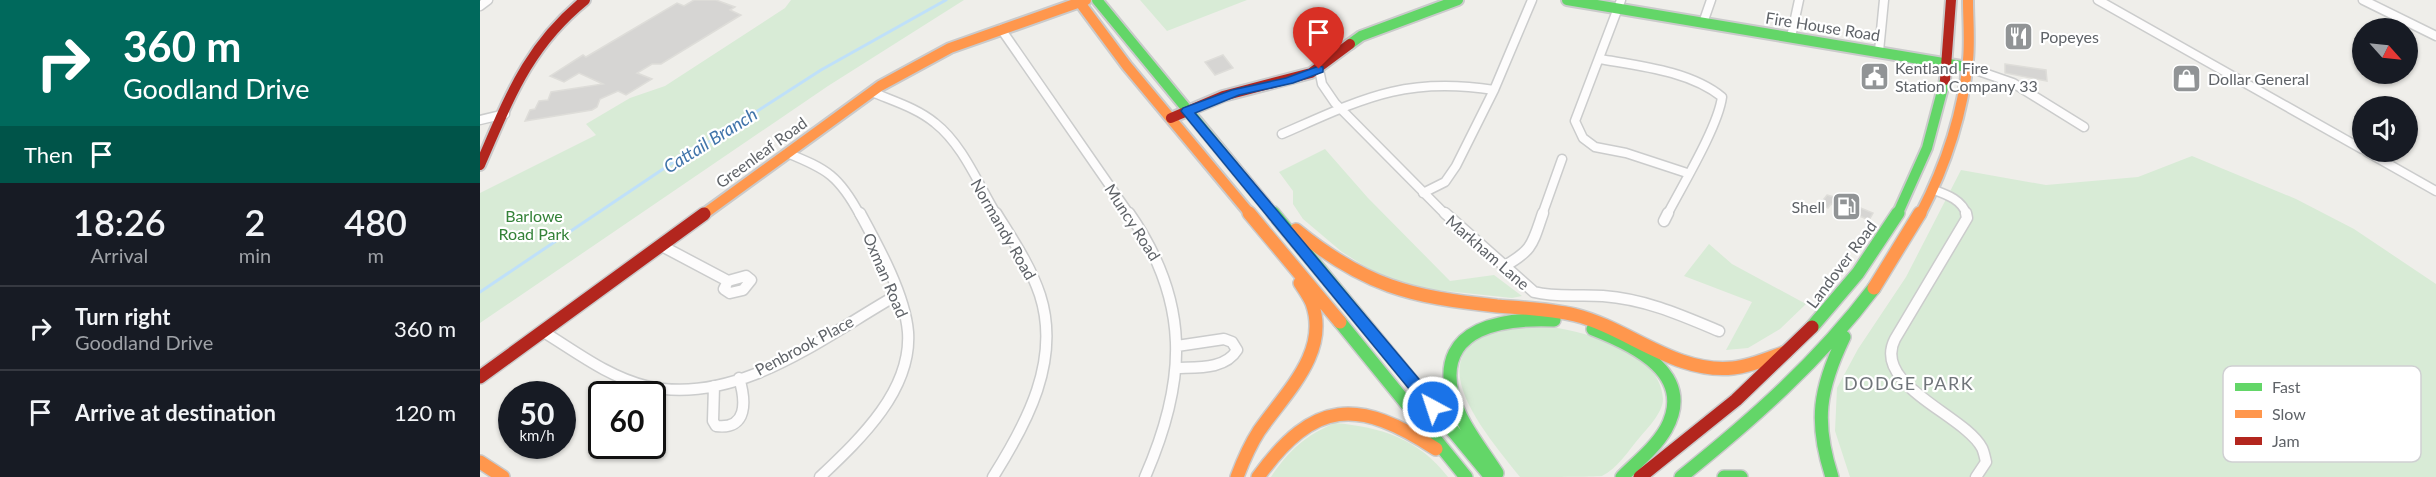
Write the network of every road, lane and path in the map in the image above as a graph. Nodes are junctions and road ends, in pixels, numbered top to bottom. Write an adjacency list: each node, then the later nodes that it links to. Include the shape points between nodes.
1 (488, 0): 16 (street)
2 (585, 0): 30 (main road, via 563,16 538,43)
3 (1098, 0): 29 (main road)
4 (1458, 0): 25 (main road, via 1361,36)
5 (1532, 0): 26 (street)
6 (1567, 0): 15 (main road, Fire House Road)
7 (1711, 0): 17 (street)
8 (1798, 0): 20 (street)
9 (1884, 0): 21 (street)
10 (1951, 0): 23 (main road, Landover Road)
11 (1968, 0): 24 (main road)
12 (2098, 0): 35 (street)
13 (2363, 0): 19 (street)
14 (1081, 1): 18 (main road, Greenleaf Road); 31 (main road, via 1127,66)
15 (1620, 4): 17 (main road, Fire House Road); 22 (street)
16 (480, 6)
17 (1703, 23): 20 (main road, Fire House Road)
18 (1001, 29): 27 (main road, Greenleaf Road, via 929,58); 55 (street, Muncy Road, via 1152,248 1172,300)
19 (2436, 36)
20 (1791, 37): 21 (main road, Fire House Road)
21 (1879, 51): 23 (main road, Fire House Road)
22 (1600, 59): 40 (street, via 1575,121 1583,138 1595,147); 40 (street, via 1699,82 1722,97)
23 (1948, 63): 24 (main road, Fire House Road); 41 (main road, Landover Road, via 1933,133)
24 (1967, 67): 33 (street, via 2012,83); 42 (main road, via 1957,124)
25 (1319, 69): 28 (street, Markham Lane, via 1326,92); 29 (main road, via 1288,81 1236,92)
26 (1494, 90): 28 (street, via 1424,85 1384,93); 44 (street, via 1450,176)
27 (872, 92): 36 (main road, Greenleaf Road); 64 (street, Normandy Road, via 940,127 1023,260 1043,307 1046,350 1039,387 1014,443)
28 (1340, 109): 34 (street); 44 (street, Markham Lane)
29 (1187, 111): 31 (main road); 45 (main road)
30 (505, 114): 32 (street); 39 (main road)
31 (1171, 118): 47 (main road)
32 (480, 120)
33 (2084, 126)
34 (1282, 134)
35 (2352, 143)
36 (787, 153): 48 (main road, Greenleaf Road); 51 (street, Oxman Road, via 819,166 842,183 875,243)
37 (1562, 159): 49 (street, via 1531,247)
38 (2385, 162): 43 (street)
39 (480, 165)
40 (1687, 173): 46 (street)
41 (1913, 183): 42 (main road); 56 (main road, Landover Road, via 1866,261)
42 (1934, 190): 52 (main road, via 1898,256); 77 (street, via 1960,203 1967,218 1896,337 1890,355 1902,380 1978,443 1986,465)
43 (2436, 191)
44 (1423, 193): 49 (street, Markham Lane)
45 (1260, 199): 56 (main road, via 1339,265 1393,290 1427,298 1582,316 1619,328 1688,362 1714,368 1740,367); 69 (main road)
46 (1664, 221)
47 (1261, 228): 66 (main road, via 1308,296 1315,333 1306,367 1256,436); 68 (main road)
48 (660, 246): 50 (street); 53 (main road, Greenleaf Road)
49 (1503, 267): 54 (street, Markham Lane, via 1534,292 1553,297 1603,296 1657,305)
50 (728, 281)
51 (897, 295): 59 (street, Penbrook Place, via 788,357); 63 (street, Oxman Road, via 908,325 905,362 899,378 870,426)
52 (1857, 313): 73 (main road, via 1777,398); 76 (main road, via 1826,370 1817,403 1819,437)
53 (542, 331): 58 (main road, Greenleaf Road); 60 (street, Penbrook Place, via 598,364 647,386)
54 (1719, 331)
55 (1176, 346): 57 (street, Muncy Road); 57 (street, via 1224,339 1233,342 1237,350 1225,362)
56 (1791, 351): 72 (main road, Landover Road, via 1732,405)
57 (1176, 368): 65 (street, Muncy Road, via 1166,422)
58 (480, 377)
59 (739, 378): 60 (street, Penbrook Place); 60 (street, via 745,394 744,406 741,417 729,426 716,426 713,421)
60 (714, 386)
61 (480, 462): 62 (main road)
62 (503, 477)
63 (820, 477)
64 (993, 477)
65 (1145, 477)
66 (1237, 477)
67 (1258, 477): 68 (main road, via 1274,449 1299,428 1320,418 1352,413 1376,416 1409,429)
68 (1466, 477)
69 (1491, 477)
70 (1499, 477): 71 (main road, via 1457,405 1450,384 1450,365 1459,346 1474,331 1496,321 1521,318 1562,321 1596,330 1639,350 1666,374 1674,397 1670,420)
71 (1622, 477)
72 (1640, 477)
73 (1681, 477)
74 (1724, 477): 75 (main road)
75 (1741, 477)
76 (1832, 477)
77 (1976, 477)

